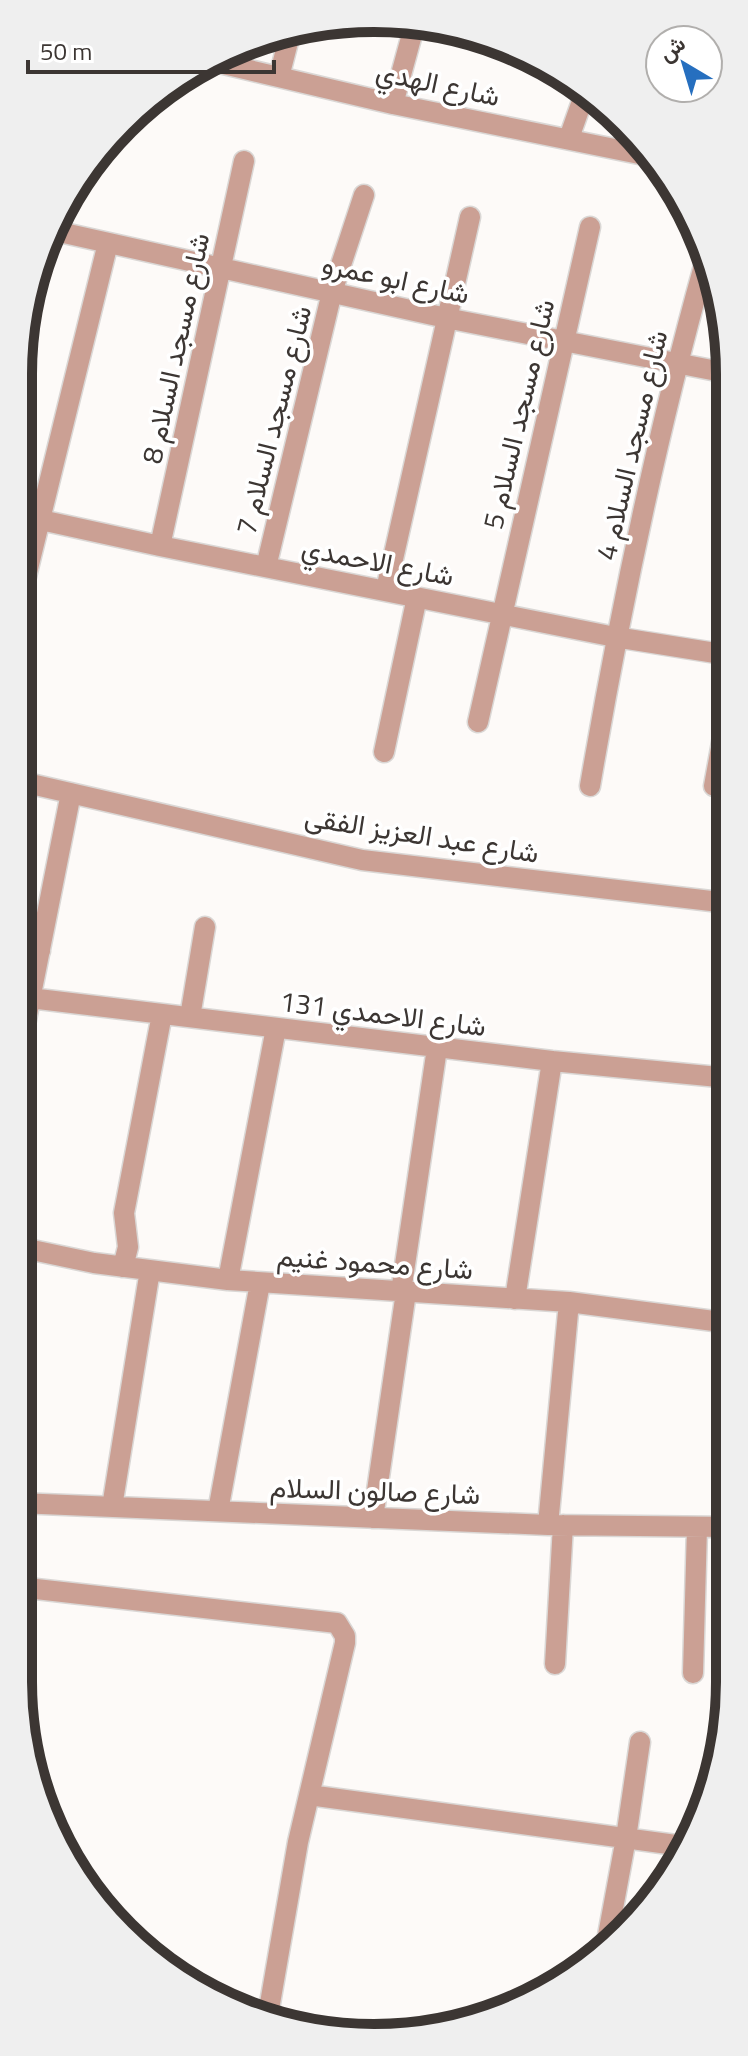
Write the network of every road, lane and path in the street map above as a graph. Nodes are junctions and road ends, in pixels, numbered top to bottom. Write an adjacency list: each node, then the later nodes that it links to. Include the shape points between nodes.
1 (412, 34): 6 (street)
2 (288, 43): 4 (street)
3 (228, 65): 4 (street, شارع الهدي)
4 (279, 77): 6 (street, شارع الهدي)
5 (582, 103): 7 (street)
6 (393, 104): 7 (street, شارع الهدي)
7 (569, 138): 8 (street, شارع الهدي)
8 (634, 153)
9 (244, 161): 15 (street, شارع مسجد السلام 8)
10 (364, 195): 17 (street, شارع مسجد السلام 7)
11 (470, 217): 18 (street)
12 (590, 227): 19 (street, شارع مسجد السلام 5)
13 (63, 233): 14 (street, شارع ابو عمرو)
14 (108, 243): 15 (street, شارع ابو عمرو); 22 (street)
15 (221, 269): 17 (street, شارع ابو عمرو); 24 (street, شارع مسجد السلام 8)
16 (701, 276): 20 (street, شارع مسجد السلام 4)
17 (332, 292): 18 (street, شارع ابو عمرو); 25 (street, شارع مسجد السلام 7)
18 (446, 318): 19 (street, شارع ابو عمرو); 26 (street)
19 (563, 343): 20 (street, شارع ابو عمرو); 28 (street, شارع مسجد السلام 5)
20 (677, 364): 21 (street, شارع ابو عمرو); 29 (street, شارع مسجد السلام 4)
21 (716, 371)
22 (32, 503)
23 (32, 518): 24 (street, شارع الاحمدي)
24 (160, 546): 25 (street, شارع الاحمدي)
25 (266, 567): 26 (street, شارع الاحمدي)
26 (386, 590): 27 (street, شارع الاحمدي)
27 (417, 597): 28 (street, شارع الاحمدي); 32 (street)
28 (500, 614): 29 (street, شارع الاحمدي); 31 (street, شارع مسجد السلام 5)
29 (615, 637): 30 (street, شارع الاحمدي); 35 (street, شارع مسجد السلام 4)
30 (716, 653)
31 (478, 722)
32 (384, 752)
33 (716, 775): 36 (street)
34 (32, 784): 37 (street, شارع عبد العزيز الفقى)
35 (590, 786)
36 (714, 786)
37 (71, 793): 38 (street, شارع عبد العزيز الفقى, via 362,860); 41 (street)
38 (716, 902)
39 (205, 927): 45 (street)
40 (32, 949): 41 (street)
41 (40, 951): 42 (street)
42 (32, 989)
43 (32, 998): 44 (street, شارع الاحمدي 131)
44 (162, 1014): 45 (street, شارع الاحمدي 131); 51 (street, via 124,1213 128,1247)
45 (190, 1017): 46 (street, شارع الاحمدي 131)
46 (276, 1028): 47 (street, شارع الاحمدي 131); 53 (street)
47 (437, 1048): 48 (street, شارع الاحمدي 131); 55 (street)
48 (552, 1061): 49 (street, شارع الاحمدي 131); 56 (street)
49 (716, 1077)
50 (32, 1250): 51 (street, شارع محمود غنيم)
51 (123, 1267): 52 (street, شارع محمود غنيم)
52 (150, 1270): 53 (street, شارع محمود غنيم); 60 (street)
53 (228, 1280): 54 (street, شارع محمود غنيم)
54 (260, 1283): 55 (street, شارع محمود غنيم); 61 (street)
55 (404, 1292): 56 (street, شارع محمود غنيم); 62 (street)
56 (515, 1299): 57 (street, شارع محمود غنيم)
57 (569, 1302): 58 (street, شارع محمود غنيم); 63 (street)
58 (716, 1321)
59 (32, 1504): 60 (street, شارع صالون السلام)
60 (112, 1507): 61 (street, شارع صالون السلام)
61 (218, 1511): 62 (street, شارع صالون السلام)
62 (373, 1518): 63 (street, شارع صالون السلام)
63 (555, 1525): 64 (street, شارع صالون السلام); 67 (street)
64 (697, 1527): 65 (street, شارع صالون السلام); 68 (street)
65 (716, 1527)
66 (36, 1589): 70 (street, via 337,1623 345,1643)
67 (555, 1664)
68 (693, 1673)
69 (640, 1742): 71 (street)
70 (309, 1795): 71 (street); 74 (street)
71 (626, 1838): 72 (street); 73 (street)
72 (675, 1845)
73 (609, 1930)
74 (269, 2008)

